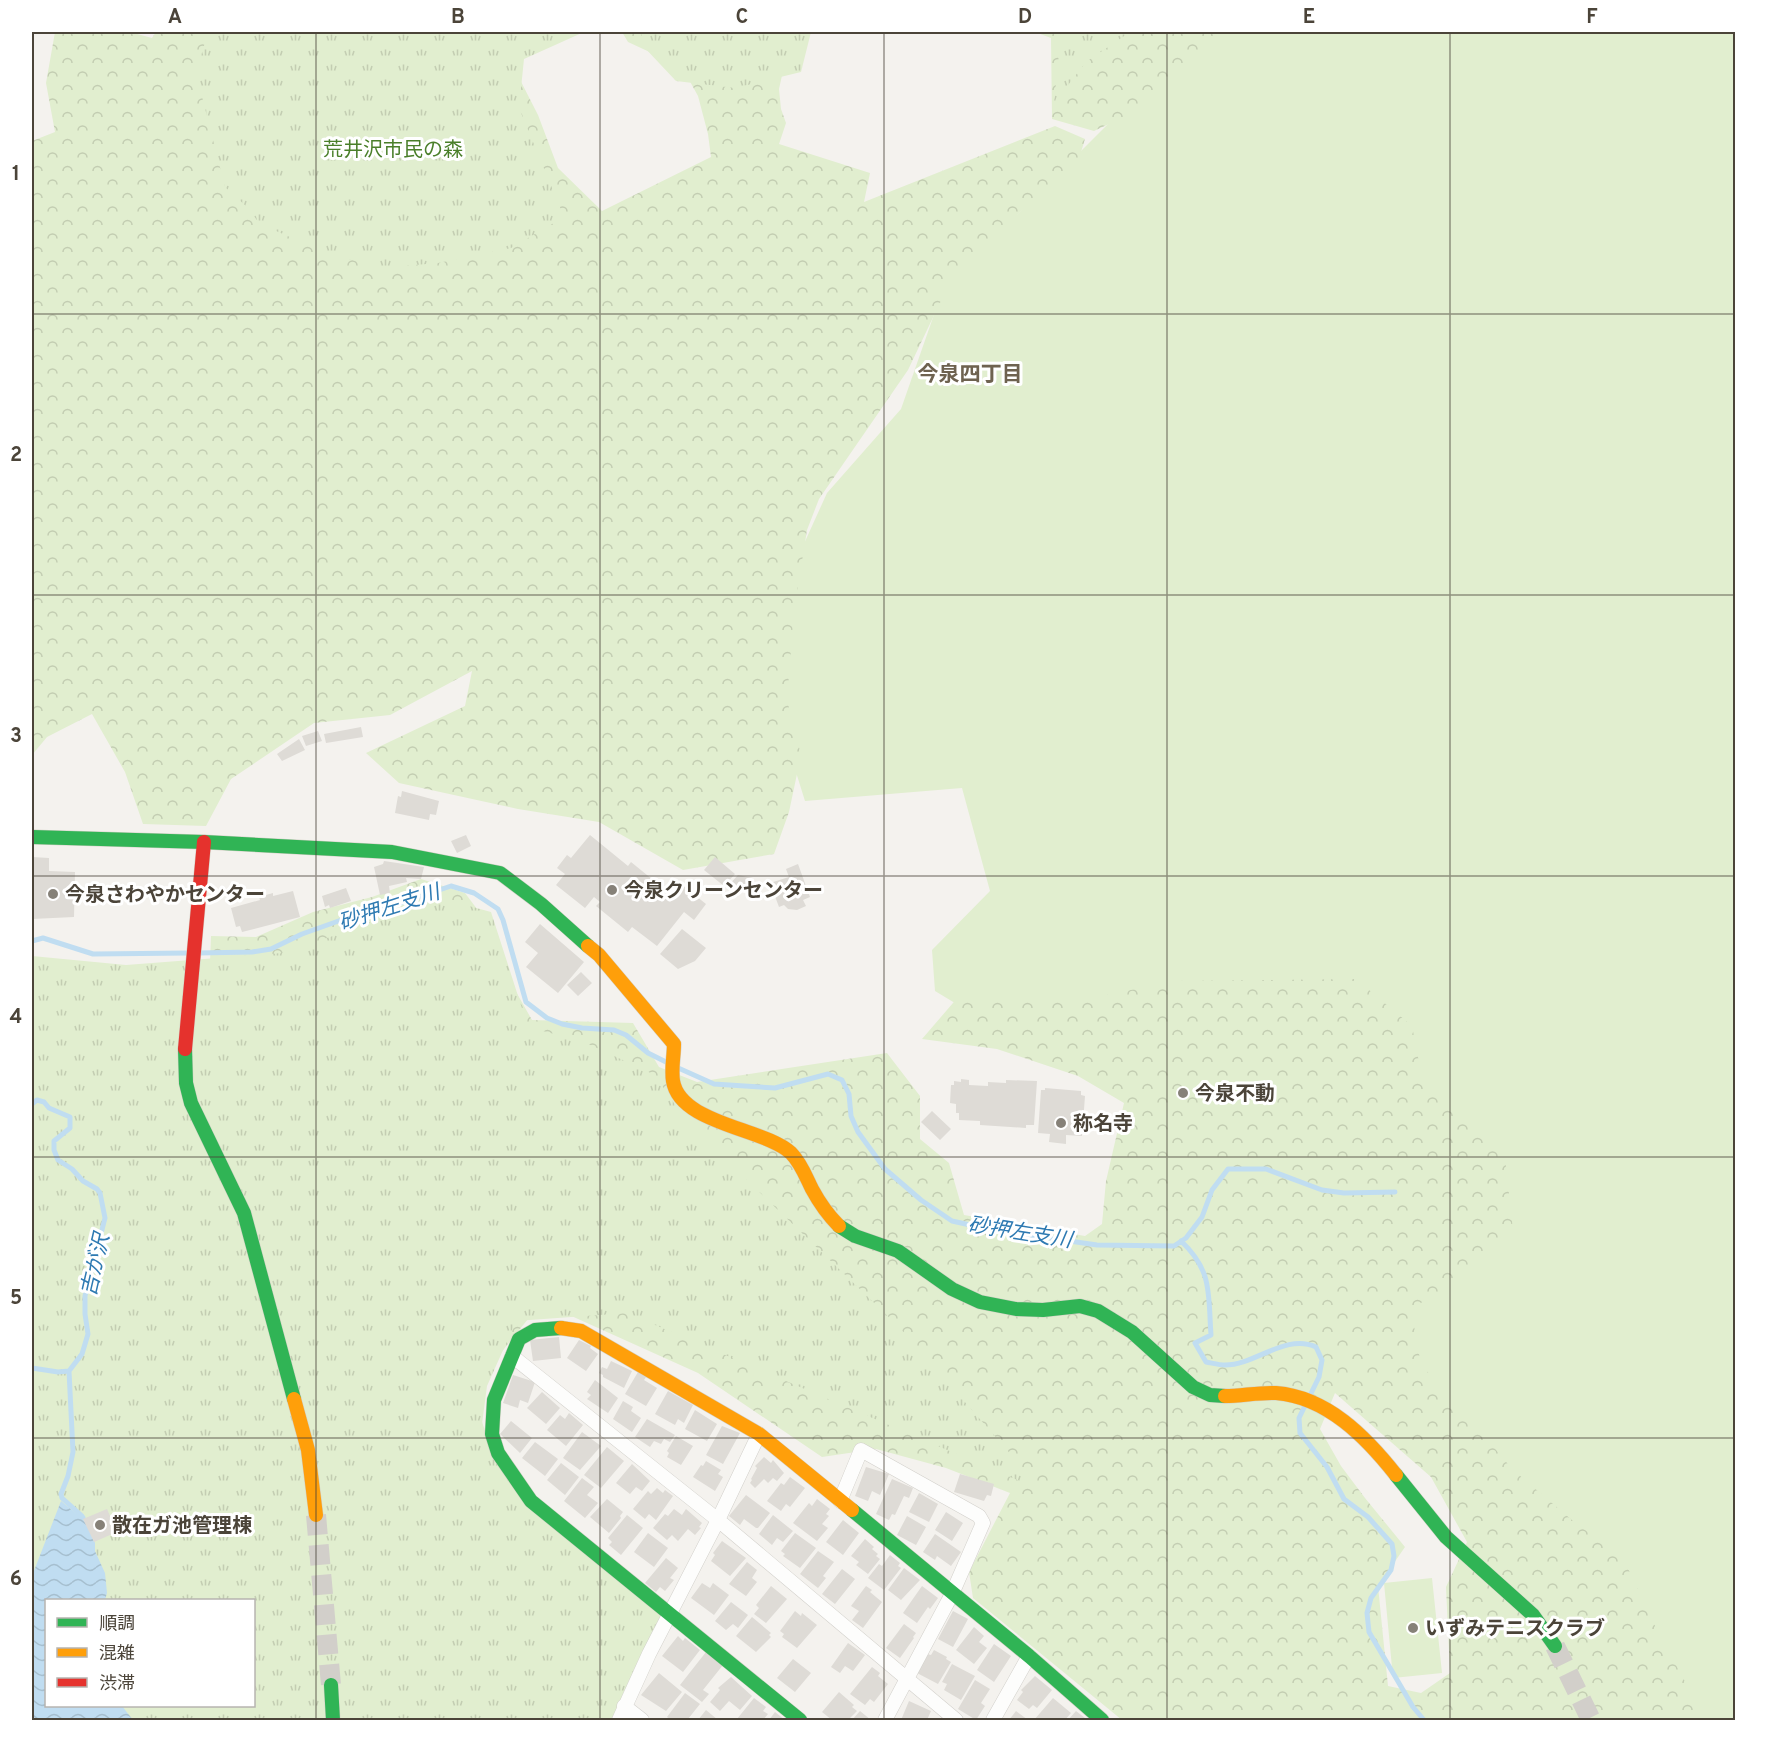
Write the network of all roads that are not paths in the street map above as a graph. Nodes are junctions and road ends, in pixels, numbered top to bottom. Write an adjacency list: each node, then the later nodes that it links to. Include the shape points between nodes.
1 (32, 837): 2 (street)
2 (204, 842): 6 (street, via 184,1062 186,1091 195,1118 244,1213 308,1450); 10 (street, via 392,852 500,873 599,955 674,1044 673,1083 686,1104 786,1149 843,1228 860,1239 907,1256 971,1299 1045,1310 1085,1307 1100,1313 1132,1331 1201,1392 1220,1396 1282,1394 1309,1401 1333,1414 1371,1444 1452,1544 1533,1615)
3 (512, 1356): 4 (street, via 519,1339 529,1332 569,1328 581,1331); 7 (street); 9 (street, via 494,1400 492,1434 498,1453 531,1501)
4 (759, 1434): 5 (street); 7 (street)
5 (840, 1501): 8 (street); 8 (street, via 861,1450 979,1516 982,1523)
6 (316, 1515)
7 (718, 1520): 9 (street); 12 (street)
8 (952, 1594): 11 (street); 12 (street)
9 (670, 1614): 14 (street); 18 (street)
10 (1555, 1646)
11 (1029, 1656): 21 (street); 22 (street)
12 (906, 1680): 19 (street); 20 (street)
13 (332, 1685): 15 (street)
14 (624, 1706): 16 (street); 17 (street)
15 (333, 1720)
16 (619, 1720)
17 (642, 1720)
18 (800, 1720)
19 (885, 1720)
20 (956, 1720)
21 (993, 1720)
22 (1102, 1720)

